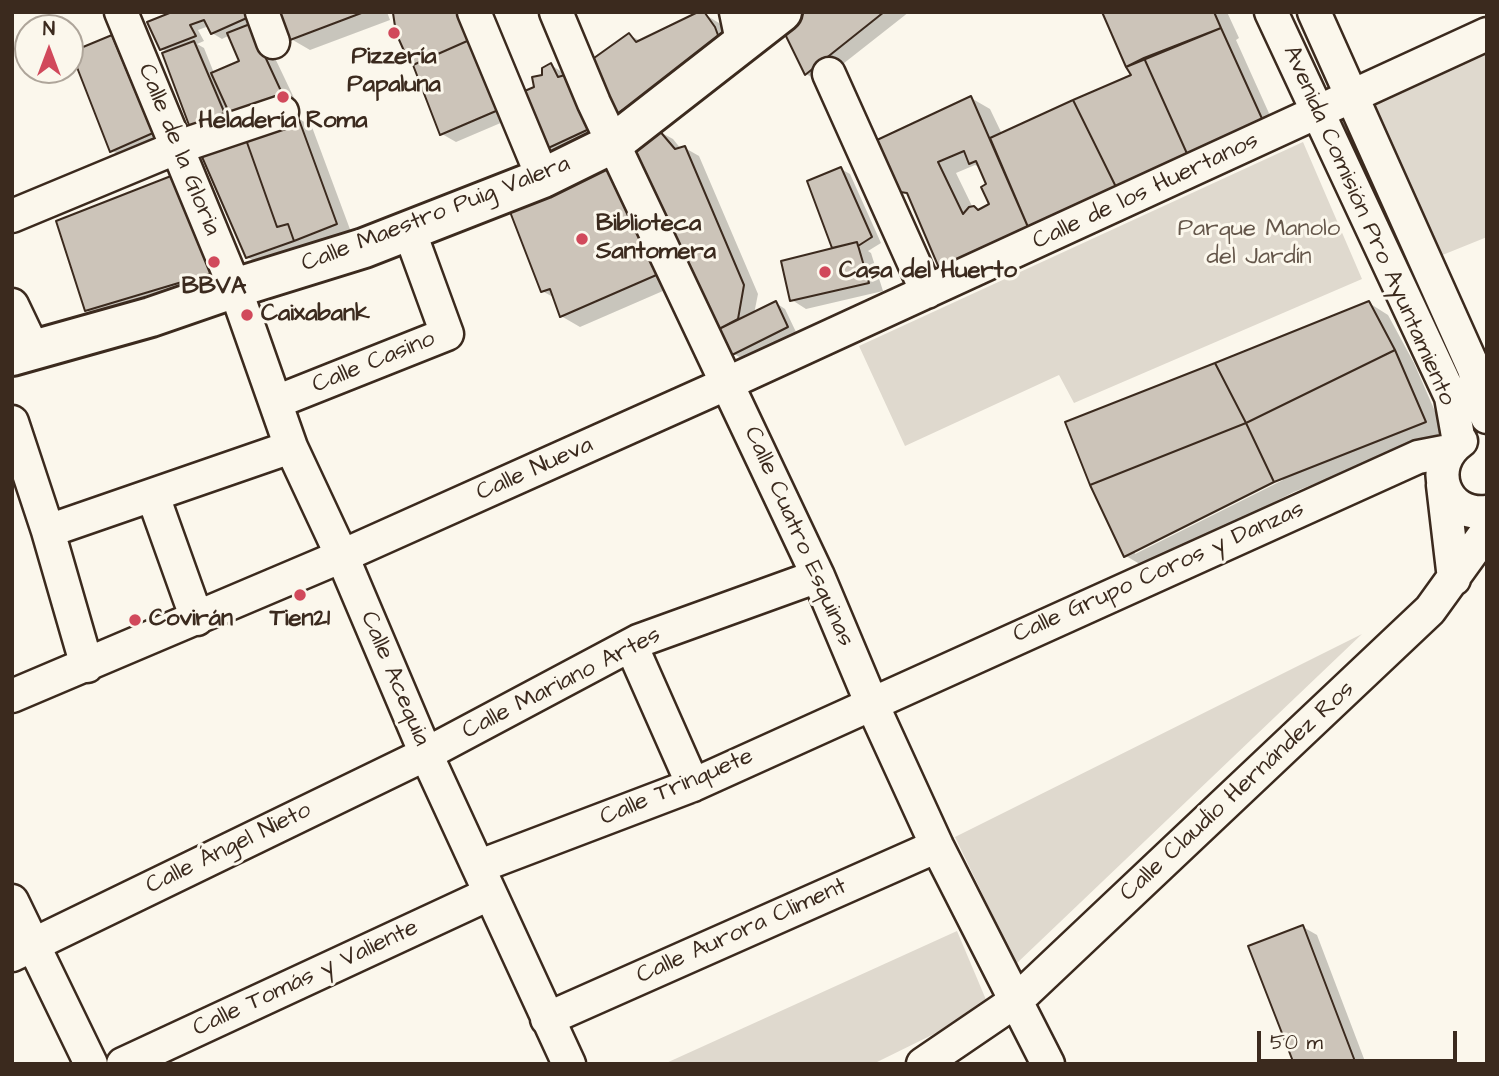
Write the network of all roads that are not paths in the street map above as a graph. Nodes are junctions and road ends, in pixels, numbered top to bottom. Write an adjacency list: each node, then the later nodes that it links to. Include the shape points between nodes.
1 (121, 12): 16 (street, Calle de la Gloria)
2 (262, 12): 10 (street)
3 (474, 12): 17 (street)
4 (556, 12): 15 (street, Calle Cuatro Esquinas)
5 (782, 12): 8 (main road, Calle Maestro Puig Valera)
6 (1271, 12): 14 (street, Avenida Comisión Pro Ayuntamiento)
7 (1314, 12): 12 (street, Avenida Comisión Pro Ayuntamiento)
8 (739, 27): 15 (main road, Calle Maestro Puig Valera)
9 (1487, 34): 12 (street, Calle de los Huertanos)
10 (273, 42)
11 (829, 74): 21 (street)
12 (1352, 97): 14 (street, Calle de los Huertanos); 26 (street, Avenida Comisión Pro Ayuntamiento, via 1474,369)
13 (282, 112): 16 (street)
14 (1318, 113): 21 (street, Calle de los Huertanos); 28 (street, Avenida Comisión Pro Ayuntamiento, via 1451,397)
15 (614, 143): 17 (main road, Calle Maestro Puig Valera); 24 (street, Calle Cuatro Esquinas)
16 (178, 147): 18 (street); 20 (street, Calle de la Gloria)
17 (543, 178): 19 (main road, Calle Maestro Puig Valera)
18 (12, 216)
19 (410, 230): 20 (main road, Calle Maestro Puig Valera); 25 (street, Calle Casino, via 447,334)
20 (235, 288): 23 (main road, Calle Maestro Puig Valera); 25 (street, Calle Acequia)
21 (927, 292): 24 (street, Calle de los Huertanos)
22 (12, 305): 23 (street)
23 (23, 353)
24 (727, 383): 35 (street, Calle Nueva); 36 (street, Calle Cuatro Esquinas)
25 (275, 402): 29 (street, Calle Acequia)
26 (1487, 417)
27 (12, 422): 33 (street)
28 (1465, 443): 30 (street, via 1443,462); 42 (street, Calle Grupo Coros y Danzas, via 1418,457)
29 (291, 447): 31 (street); 35 (street, Calle Acequia)
30 (1443, 485): 32 (street, via 1457,505); 37 (street)
31 (153, 496): 33 (street); 38 (street)
32 (1487, 512)
33 (48, 531): 40 (street)
34 (1487, 531): 37 (street, Calle Claudio Hernández Ros)
35 (342, 556): 38 (street, Calle Nueva); 43 (street, Calle Acequia)
36 (818, 576): 39 (street, Calle Mariano Artes); 42 (street, Calle Cuatro Esquinas)
37 (1454, 579): 49 (street, Calle Claudio Hernández Ros, via 1430,610)
38 (197, 619): 40 (street, Calle Nueva)
39 (631, 645): 43 (street, Calle Mariano Artes); 44 (street)
40 (87, 666): 41 (street, Calle Nueva)
41 (12, 696)
42 (871, 702): 44 (street, Calle Trinquete); 45 (street, Calle Cuatro Esquinas)
43 (426, 754): 46 (street, Calle Acequia); 48 (street, Calle Ángel Nieto)
44 (693, 785): 46 (street, Calle Trinquete)
45 (937, 846): 49 (street, Calle Cuatro Esquinas); 50 (street, Calle Aurora Climent)
46 (484, 880): 50 (street, Calle Acequia); 53 (street, Calle Tomás y Valiente)
47 (12, 901): 48 (street)
48 (23, 950): 52 (street)
49 (1017, 1000): 51 (street, Calle Cuatro Esquinas); 55 (street, Calle Claudio Hernández Ros)
50 (547, 1019): 54 (street, Calle Acequia)
51 (1042, 1062)
52 (91, 1064)
53 (123, 1064)
54 (569, 1064)
55 (923, 1064)

